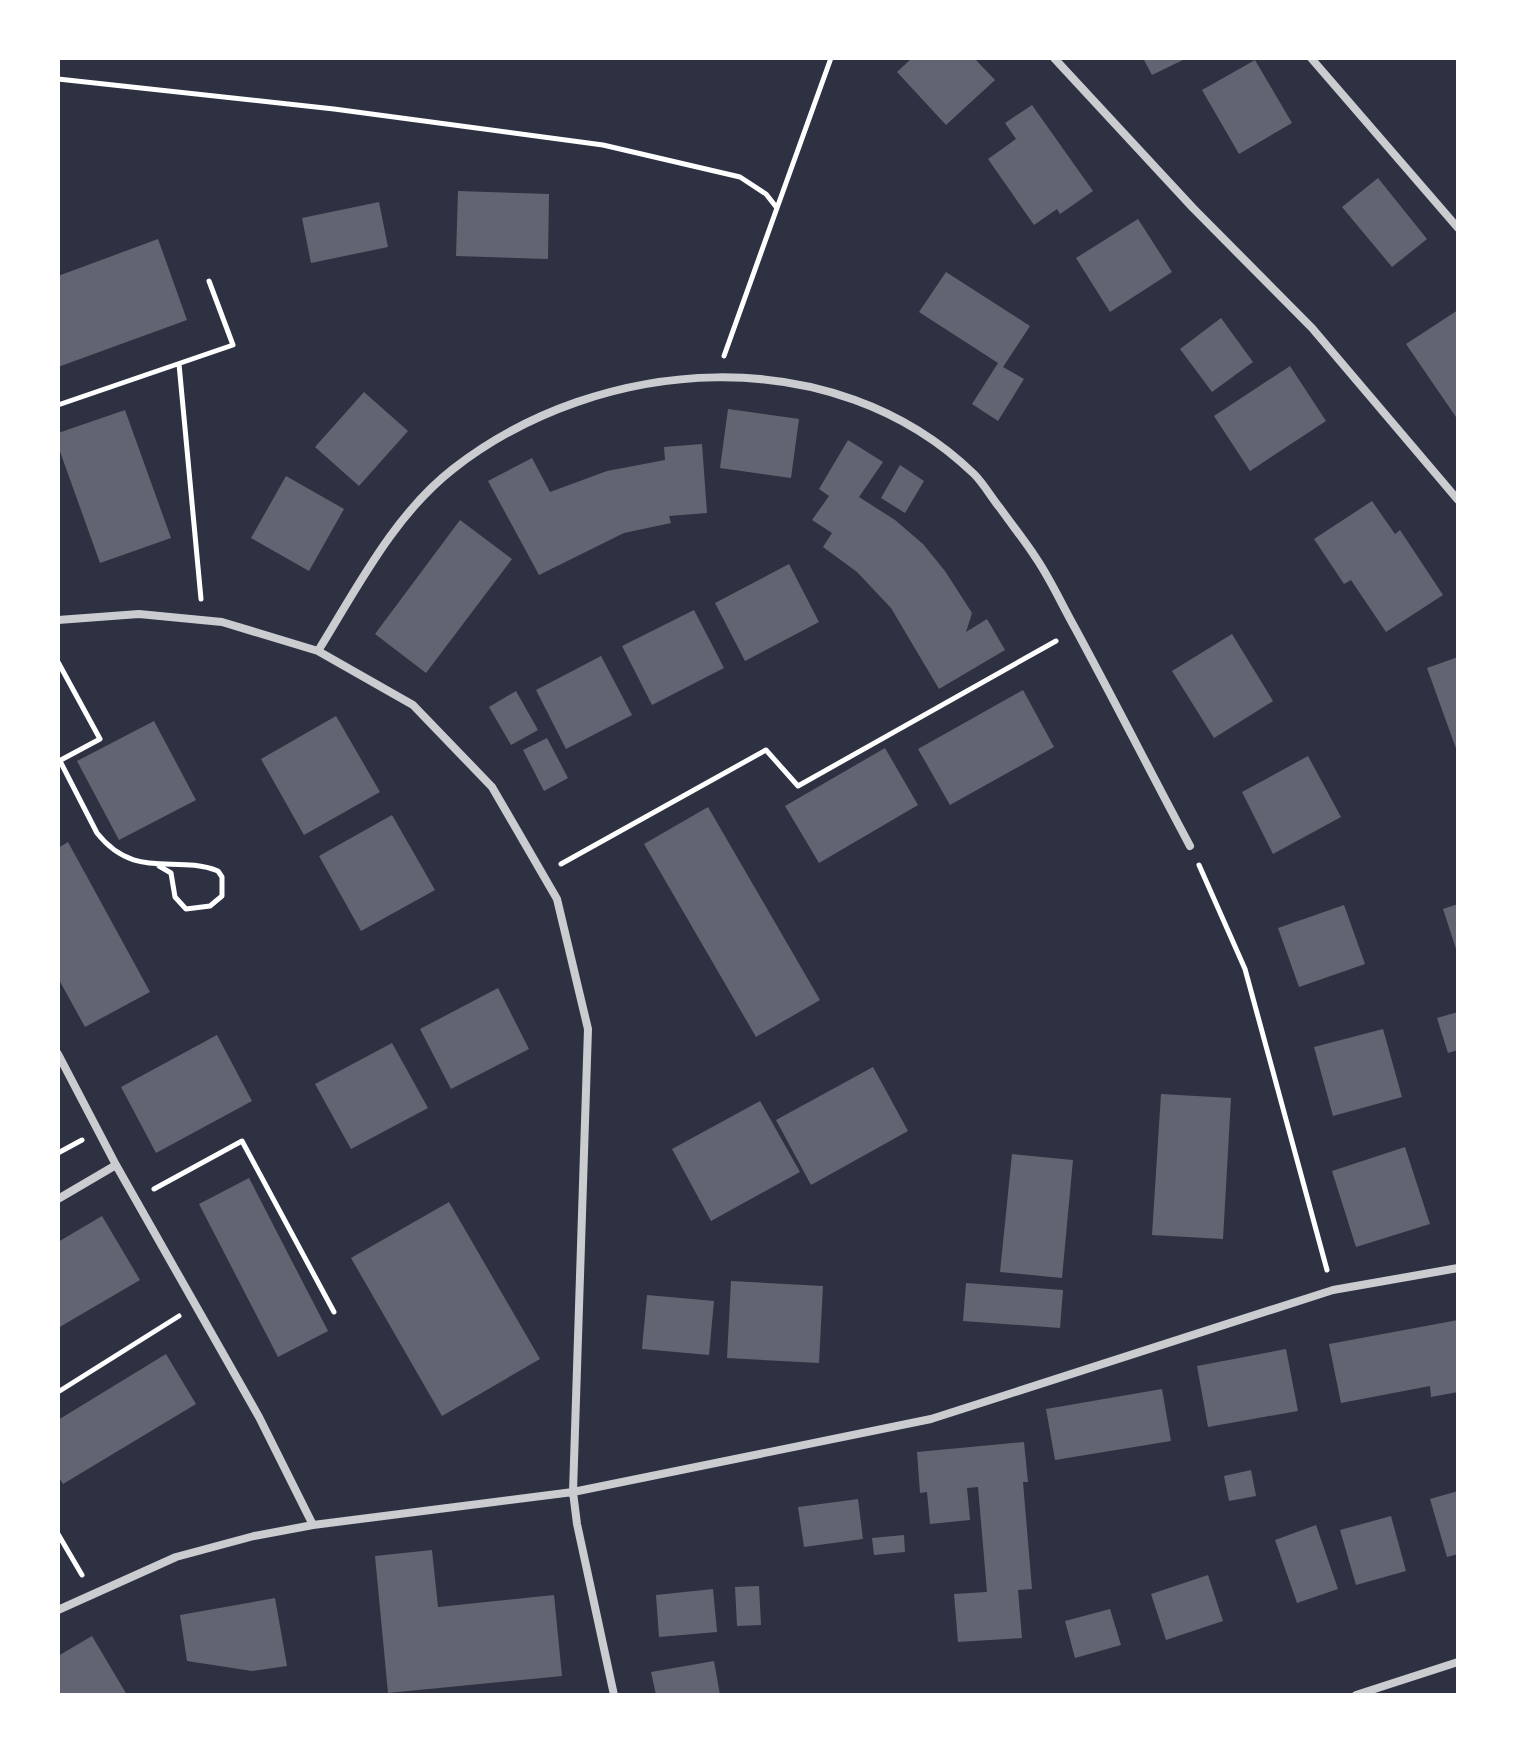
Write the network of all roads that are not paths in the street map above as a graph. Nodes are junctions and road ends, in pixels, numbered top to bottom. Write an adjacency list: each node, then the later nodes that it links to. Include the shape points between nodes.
1 (1054, 58): 4 (street, via 1312,328)
2 (1311, 58): 3 (street)
3 (1458, 228)
4 (1458, 500)
5 (58, 620): 6 (street, via 139,614 222,622)
6 (318, 651): 7 (street, via 406,515 451,470 509,431 570,403 644,383 719,376 791,382 856,401 922,432 975,475 1037,558); 12 (street, via 413,705 492,787 557,899 588,1029)
7 (1190, 846)
8 (58, 1054): 9 (street)
9 (116, 1165): 10 (street); 13 (street, via 259,1417)
10 (58, 1199)
11 (1458, 1268): 12 (street, via 1333,1290 931,1419)
12 (573, 1492): 13 (street); 16 (street)
13 (313, 1525): 14 (street, via 176,1557)
14 (58, 1610)
15 (1458, 1662): 17 (street)
16 (614, 1695)
17 (1356, 1695)

